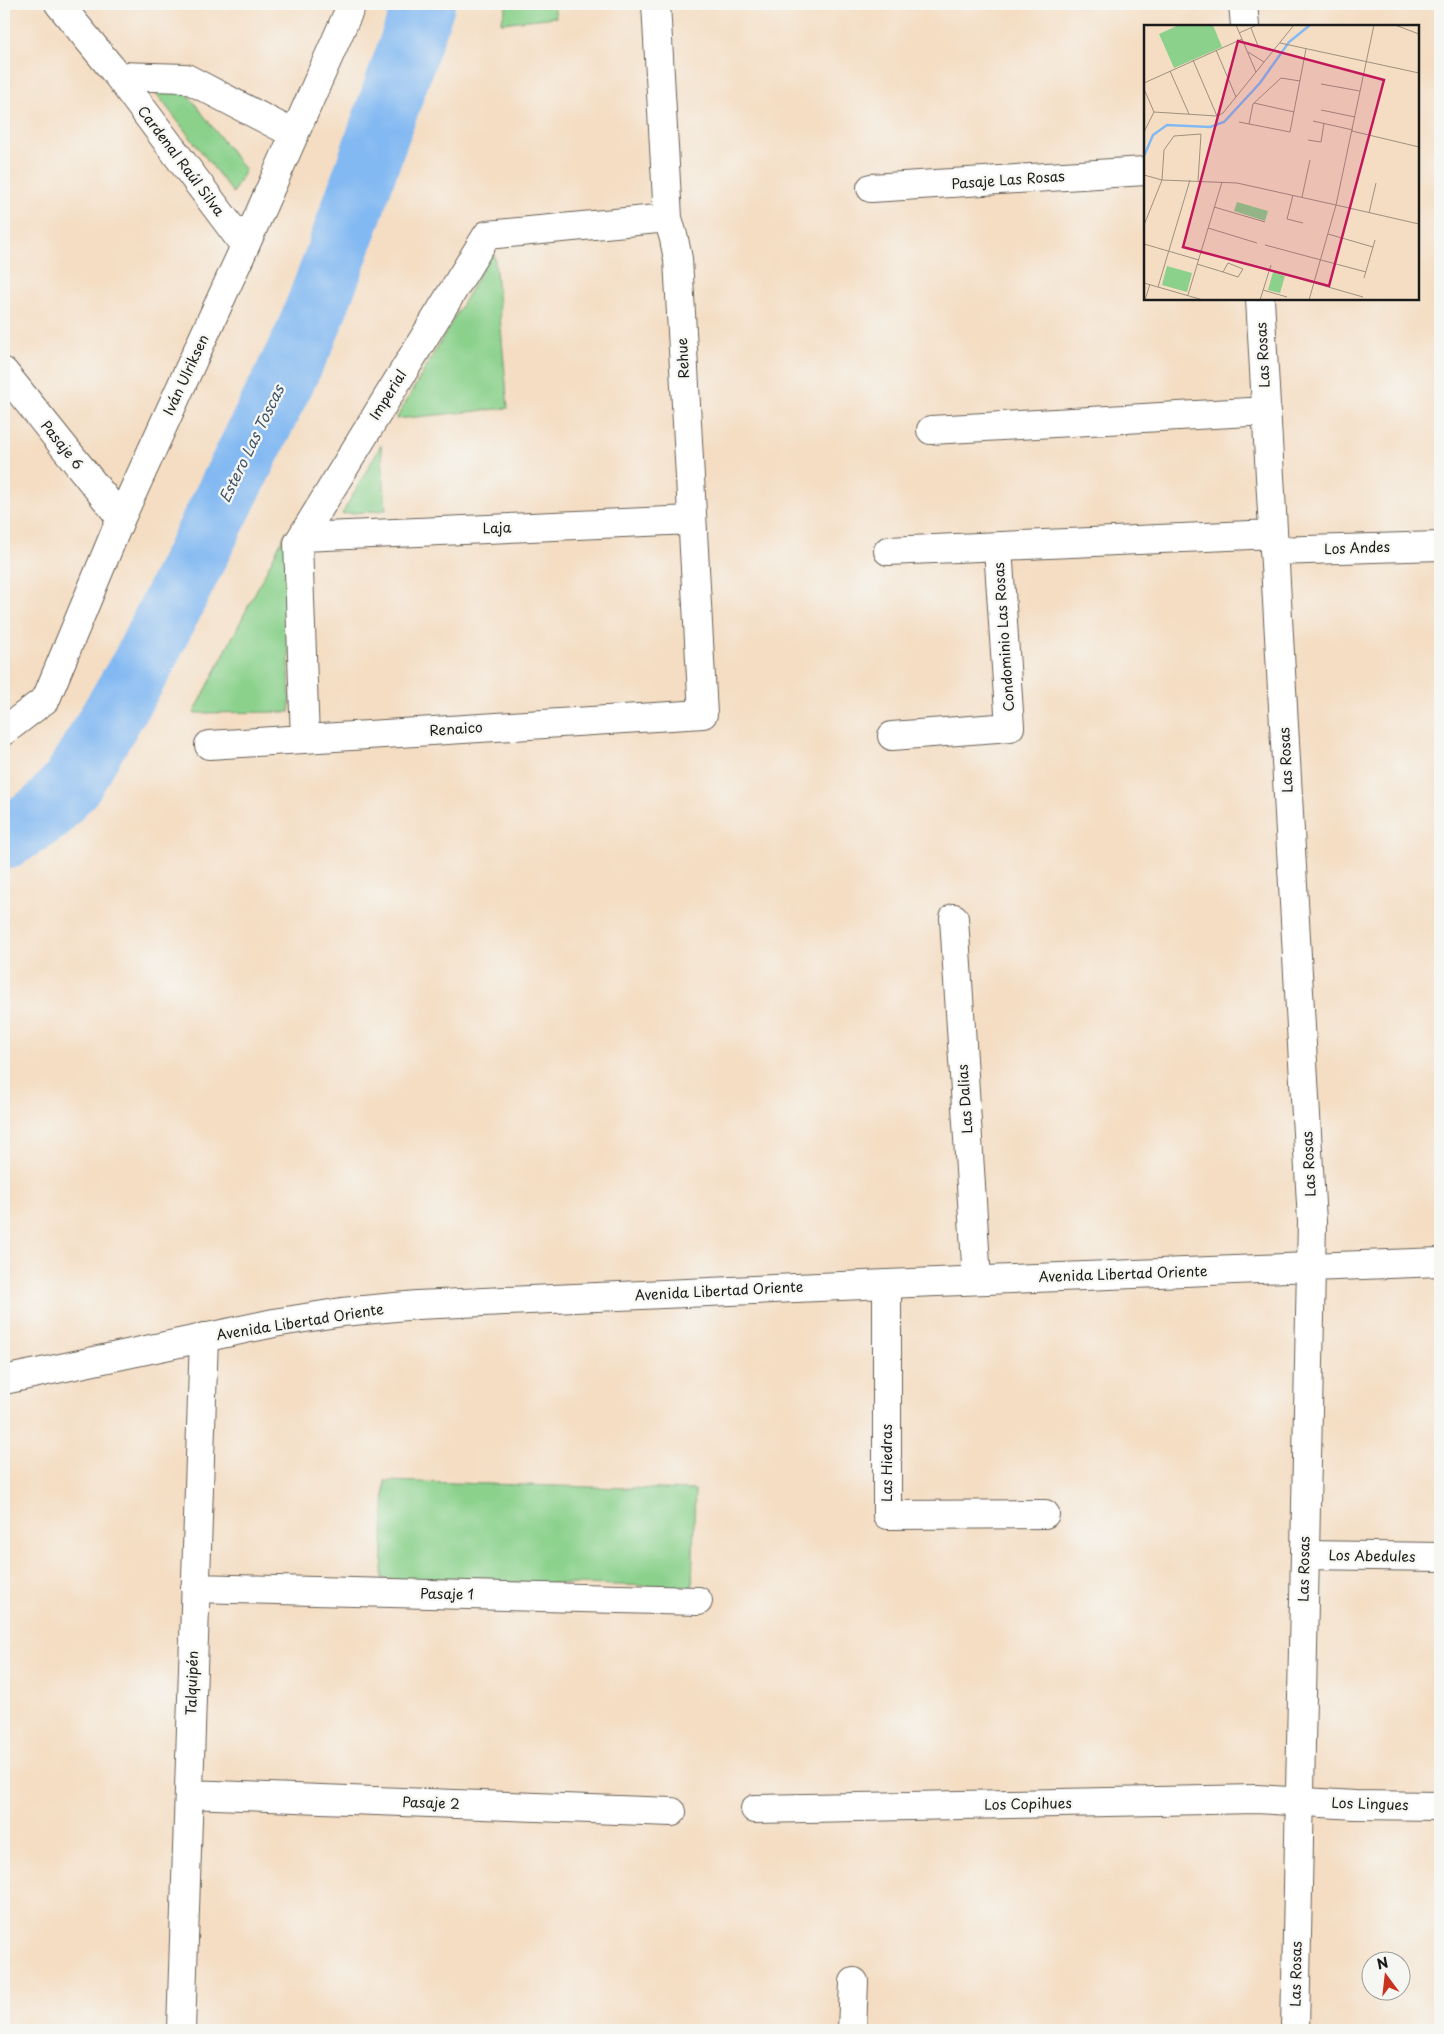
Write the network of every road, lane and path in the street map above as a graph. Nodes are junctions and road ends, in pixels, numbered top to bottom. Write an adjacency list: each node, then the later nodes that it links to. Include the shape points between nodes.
1 (59, 4): 6 (street, Cardenal Raúl Silva)
2 (352, 4): 7 (street, Iván Ulriksen)
3 (656, 4): 10 (street, Rehue)
4 (1243, 4): 5 (street)
5 (1245, 25)
6 (118, 76): 7 (street, via 186,78); 11 (street, Cardenal Raúl Silva)
7 (294, 134): 11 (street, Iván Ulriksen)
8 (1144, 171): 9 (street, Pasaje Las Rosas)
9 (871, 188)
10 (668, 218): 17 (street, Rehue, via 678,260); 18 (street, Imperial, via 486,235)
11 (245, 246): 16 (street, Iván Ulriksen)
12 (1260, 300): 14 (street, Las Rosas)
13 (4, 372): 16 (street, Pasaje 6)
14 (1266, 412): 15 (street); 19 (street, Las Rosas)
15 (932, 430)
16 (121, 518): 24 (street, Iván Ulriksen, via 46,699)
17 (692, 520): 18 (street, Laja); 23 (street, Rehue)
18 (302, 536): 26 (street, Imperial, via 298,543)
19 (1274, 542): 20 (street, Los Andes); 21 (street, Condominio Las Rosas); 30 (street, Las Rosas, via 1312,1222)
20 (1440, 546)
21 (998, 548): 22 (street, Condominio Las Rosas); 25 (street, Condominio Las Rosas, via 1010,728)
22 (888, 551)
23 (703, 714): 26 (street, Renaico)
24 (4, 731)
25 (892, 736)
26 (305, 739): 27 (street, Renaico)
27 (210, 745)
28 (954, 918): 31 (street, Las Dalias)
29 (1440, 1262): 30 (street, Avenida Libertad Oriente)
30 (1311, 1267): 31 (street, Avenida Libertad Oriente); 36 (street, Las Rosas)
31 (976, 1280): 32 (street, Avenida Libertad Oriente)
32 (887, 1284): 33 (street, Avenida Libertad Oriente, via 417,1305 342,1312); 35 (street, Las Hiedras, via 887,1515)
33 (204, 1337): 34 (street, Avenida Libertad Oriente); 38 (street, Talquipén)
34 (4, 1380)
35 (1045, 1514)
36 (1305, 1555): 37 (street, Los Abedules); 41 (street, Las Rosas)
37 (1440, 1556)
38 (195, 1588): 39 (street, Pasaje 1); 40 (street, Talquipén)
39 (698, 1601)
40 (189, 1794): 44 (street, Pasaje 2); 46 (street, Talquipén)
41 (1300, 1802): 42 (street, Los Lingues); 43 (street, Los Copihues, via 1246,1799); 48 (street, Las Rosas)
42 (1440, 1806)
43 (755, 1809)
44 (672, 1812)
45 (854, 1982): 47 (street)
46 (181, 2030)
47 (852, 2030)
48 (1295, 2030)

